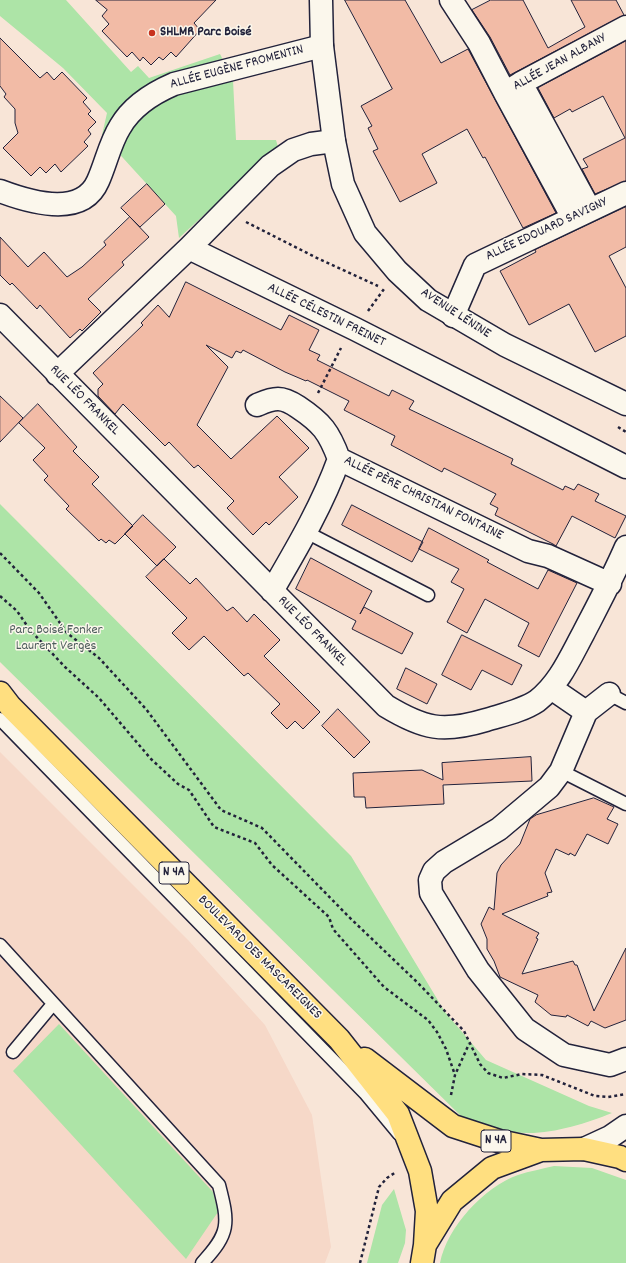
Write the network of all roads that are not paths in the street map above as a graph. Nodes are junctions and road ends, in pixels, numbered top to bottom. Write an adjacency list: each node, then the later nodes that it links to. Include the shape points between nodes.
1 (321, 0): 4 (street, AVENUE LÉNINE)
2 (451, 0): 5 (street, ALLÉE JEAN ALBANY, via 478,43)
3 (626, 27): 5 (street, ALLÉE JEAN ALBANY)
4 (322, 46): 6 (street, AVENUE LÉNINE); 7 (street, ALLÉE EUGÈNE FROMENTIN, via 174,84 153,93 120,126 98,182 90,194 79,201 64,204 26,201)
5 (513, 88): 9 (street)
6 (334, 141): 10 (street, via 311,144 293,150 270,166); 12 (street, AVENUE LÉNINE, via 343,184 365,233 397,271 428,300)
7 (0, 191)
8 (626, 193): 9 (street, ALLÉE EDOUARD SAVIGNY)
9 (582, 214): 12 (street, ALLÉE EDOUARD SAVIGNY, via 475,264)
10 (189, 248): 13 (street); 17 (street, ALLÉE CÉLESTIN FREINET)
11 (0, 315): 13 (street, RUE LÉO FRANKEL)
12 (453, 316): 14 (street, AVENUE LÉNINE, via 505,345)
13 (57, 374): 21 (street, RUE LÉO FRANKEL)
14 (626, 404)
15 (257, 405): 16 (street, ALLÉE PÈRE CHRISTIAN FONTAINE, via 270,400 290,401 321,424 332,441)
16 (339, 459): 18 (street, via 330,484); 20 (street, ALLÉE PÈRE CHRISTIAN FONTAINE, via 528,551 548,556)
17 (626, 467)
18 (306, 532): 21 (street); 22 (lane)
19 (626, 547): 20 (street, RUE LÉO FRANKEL)
20 (610, 584): 23 (street, RUE LÉO FRANKEL)
21 (272, 591): 23 (street, RUE LÉO FRANKEL, via 386,706 419,724 442,729 464,727 517,711 536,701)
22 (428, 595)
23 (552, 688): 26 (street)
24 (618, 698): 26 (street)
25 (3, 704): 31 (main road, BOULEVARD DES MASCAREIGNES / N 4A); 37 (lane, via 365,1093)
26 (586, 712): 27 (street)
27 (561, 771): 28 (lane); 33 (street, via 549,787 499,829 444,862 434,871 430,880 431,893 478,970 525,1030 564,1055 610,1065)
28 (626, 804)
29 (0, 945): 30 (lane)
30 (53, 1004): 32 (lane); 40 (lane, via 219,1185 227,1215 225,1232 218,1246)
31 (338, 1039): 36 (main road, BOULEVARD DES MASCAREIGNES / N 4A, via 453,1126 499,1142); 37 (main road, BOULEVARD DES MASCAREIGNES / N 4A, via 398,1114)
32 (13, 1052)
33 (626, 1060)
34 (626, 1126): 35 (street)
35 (584, 1149): 36 (main road); 38 (main road)
36 (541, 1150): 39 (main road, via 492,1168 452,1201)
37 (414, 1156): 39 (main road, BOULEVARD DES MASCAREIGNES / N 4A, via 420,1171 427,1211)
38 (626, 1160)
39 (424, 1254)
40 (202, 1263)

